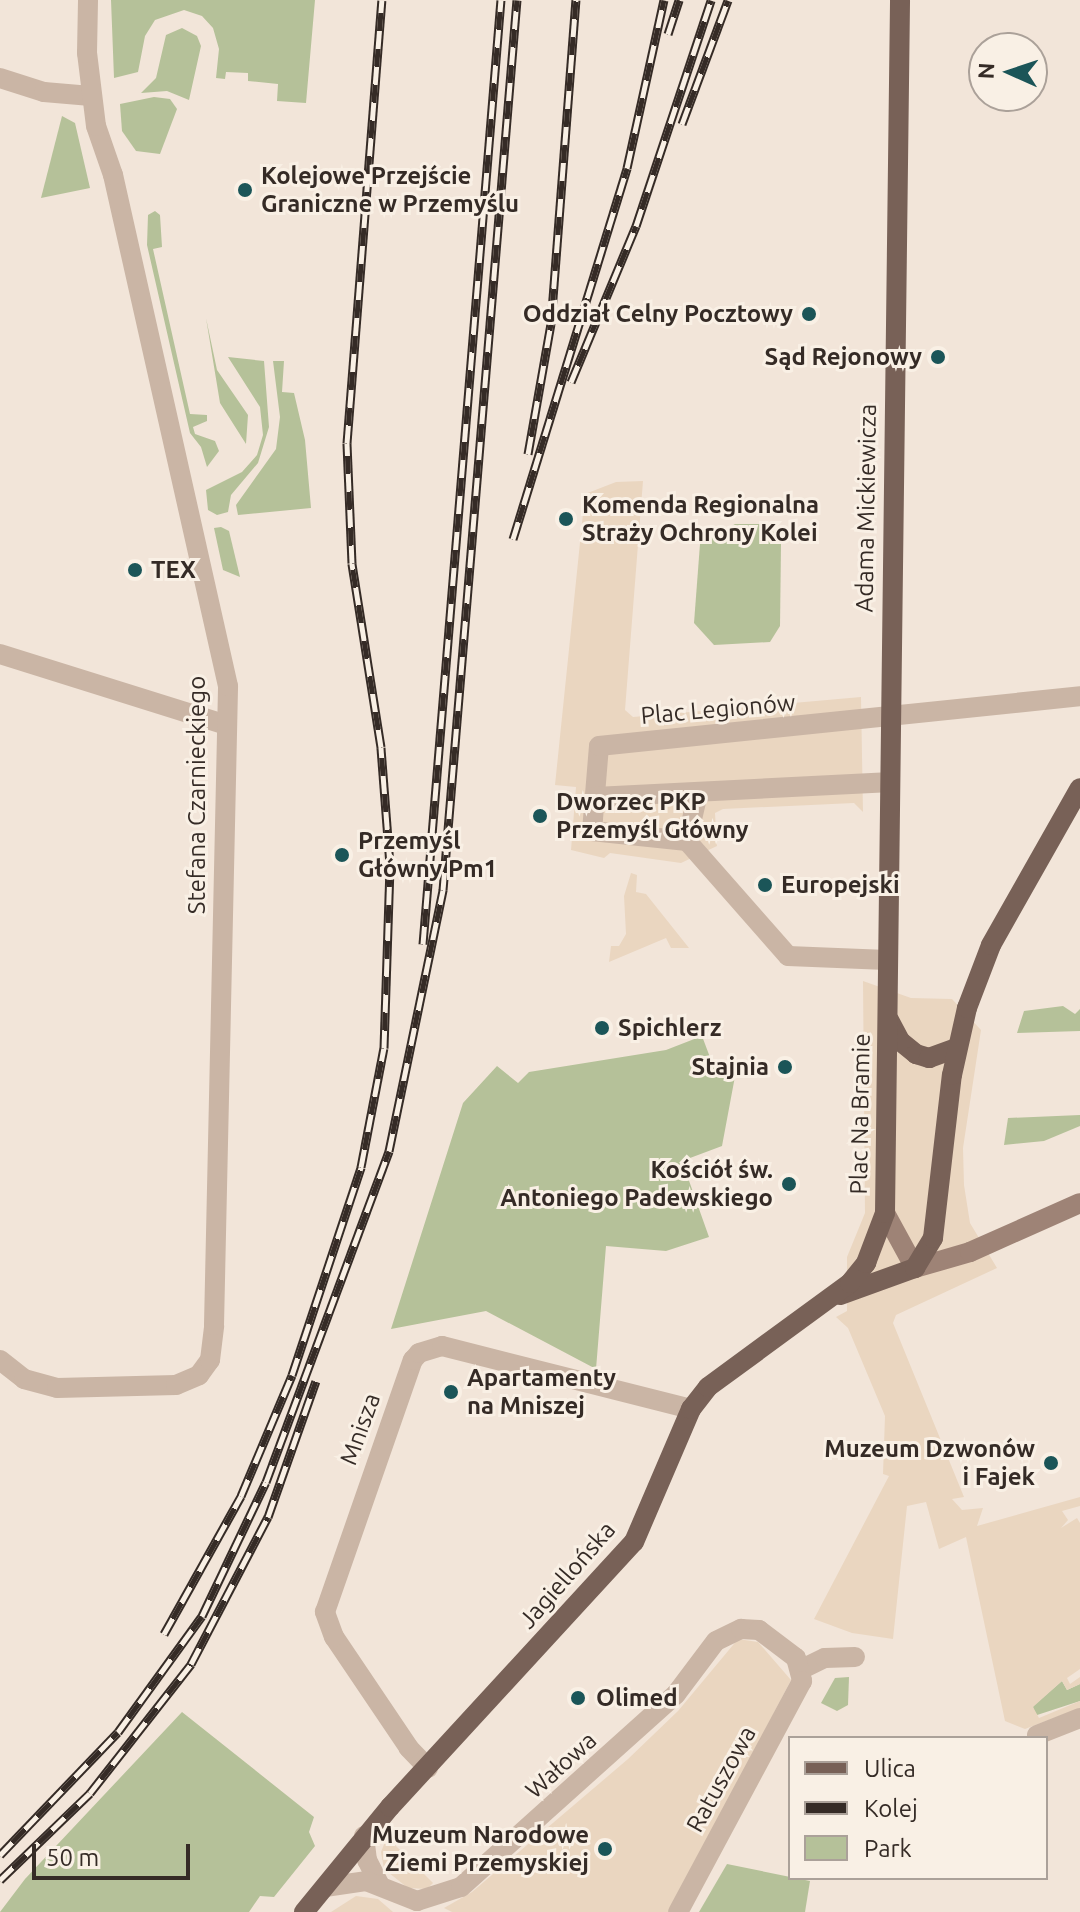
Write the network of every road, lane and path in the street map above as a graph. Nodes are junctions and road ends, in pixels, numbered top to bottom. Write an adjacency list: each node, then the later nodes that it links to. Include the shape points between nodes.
1 (88, 0): 4 (street, Stefana Czarnieckiego)
2 (900, 0): 7 (main road, Adama Mickiewicza)
3 (0, 78): 4 (street, via 44,92)
4 (91, 96): 8 (street, Stefana Czarnieckiego, via 228,686)
5 (0, 654): 8 (street)
6 (1080, 696): 7 (street, Plac Legionów)
7 (890, 714): 9 (main road, Adama Mickiewicza); 12 (street, Plac Legionów, via 864,723 599,746)
8 (226, 725): 21 (street, Stefana Czarnieckiego, via 210,1360 199,1375 176,1385 73,1389 24,1379)
9 (887, 782): 11 (street); 14 (main road, Adama Mickiewicza)
10 (1080, 788): 16 (main road, via 991,945)
11 (698, 793): 12 (street); 13 (street)
12 (595, 797): 13 (street, Plac Legionów, via 592,831)
13 (687, 841): 14 (street, via 788,956)
14 (887, 960): 15 (main road, Adama Mickiewicza)
15 (887, 1016): 16 (main road, via 900,1041 916,1054 929,1058); 18 (main road, Plac Na Bramie)
16 (957, 1048): 19 (main road, via 939,1214)
17 (1080, 1203): 19 (street, via 970,1252)
18 (885, 1213): 19 (street, Plac Na Bramie); 20 (main road, Plac Na Bramie, via 866,1263)
19 (915, 1268): 20 (main road)
20 (833, 1298): 22 (main road, Jagiellońska, via 723,1374)
21 (0, 1360)
22 (691, 1409): 27 (main road, Jagiellońska, via 634,1542); 27 (street, Mnisza, via 442,1346 413,1360 325,1612 334,1637)
23 (855, 1657): 24 (street, via 825,1658)
24 (802, 1669): 31 (street, Wałowa, via 759,1630 741,1629 716,1641 676,1694 480,1875); 34 (street, Ratuszowa, via 798,1692)
25 (1080, 1718): 26 (street)
26 (1037, 1735)
27 (428, 1768): 28 (main road, Jagiellońska)
28 (364, 1836): 29 (street, via 367,1860); 30 (main road, Jagiellońska)
29 (379, 1884): 30 (street, Wałowa, via 353,1880); 31 (street, Wałowa)
30 (325, 1887): 32 (main road, Jagiellońska); 33 (main road, Jagiellońska)
31 (412, 1906)
32 (304, 1912)
33 (313, 1912)
34 (678, 1912)

